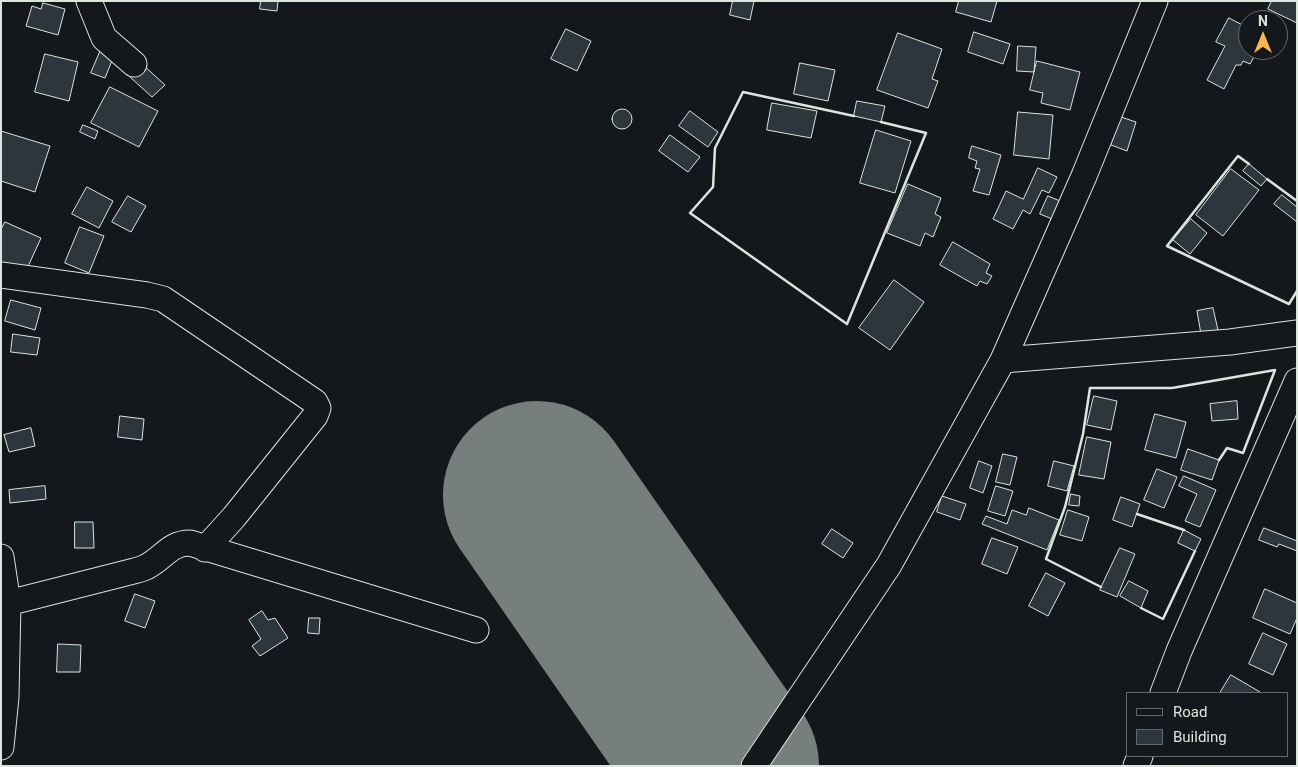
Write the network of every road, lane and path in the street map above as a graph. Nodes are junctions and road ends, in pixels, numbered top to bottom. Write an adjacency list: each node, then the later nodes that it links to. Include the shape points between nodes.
1 (89, 1): 3 (street, via 104,38)
2 (1155, 1): 6 (street, via 1084,176)
3 (134, 64)
4 (1, 275): 8 (street, via 163,299 315,402 318,408 315,416)
5 (1297, 333): 6 (street, via 1230,342)
6 (1003, 360): 14 (street, via 889,566)
7 (1297, 382): 12 (street)
8 (205, 549): 10 (street, via 182,543 146,567); 11 (street)
9 (1, 557): 10 (street)
10 (8, 603): 13 (street, via 7,680)
11 (476, 630)
12 (1163, 692)
13 (1, 747)
14 (754, 766)

